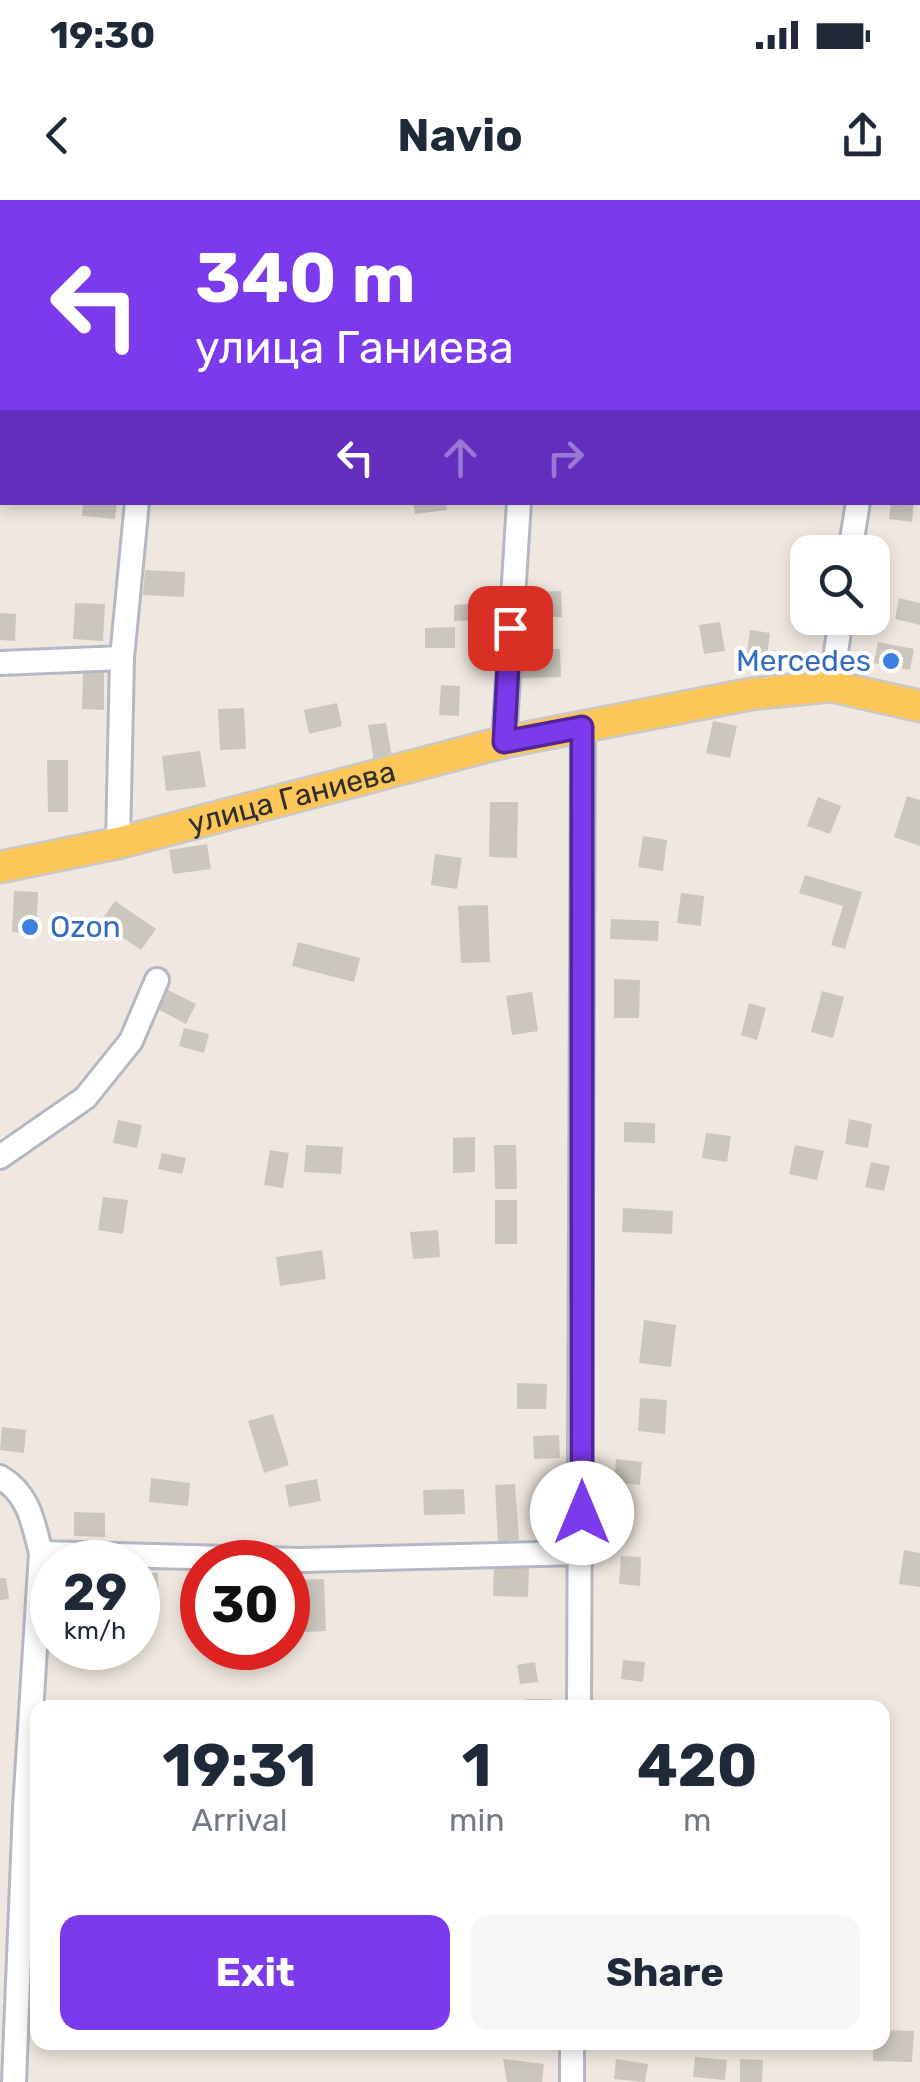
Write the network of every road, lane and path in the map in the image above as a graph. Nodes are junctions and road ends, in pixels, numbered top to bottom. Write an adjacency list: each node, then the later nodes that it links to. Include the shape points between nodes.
1 (136, 505): 6 (street)
2 (519, 505): 11 (street)
3 (858, 505): 4 (street)
4 (853, 535)
5 (838, 635): 8 (street)
6 (122, 658): 7 (street); 12 (street)
7 (0, 663)
8 (831, 686): 9 (main road, улица Ганиева); 10 (main road, улица Ганиева, via 751,694)
9 (920, 706)
10 (582, 727): 11 (main road, улица Ганиева); 18 (street)
11 (504, 742): 12 (main road, улица Ганиева)
12 (118, 842): 13 (main road, улица Ганиева)
13 (0, 867)
14 (157, 980): 15 (street, via 131,1040 85,1098)
15 (0, 1157)
16 (8, 1482): 17 (street, via 30,1513)
17 (38, 1540)
18 (582, 1553): 19 (street, via 300,1560); 22 (street)
19 (160, 1556)
20 (34, 1670): 21 (street)
21 (32, 1700)
22 (579, 1700)
23 (30, 1726): 25 (street)
24 (572, 2050): 26 (street)
25 (14, 2082)
26 (572, 2082)

